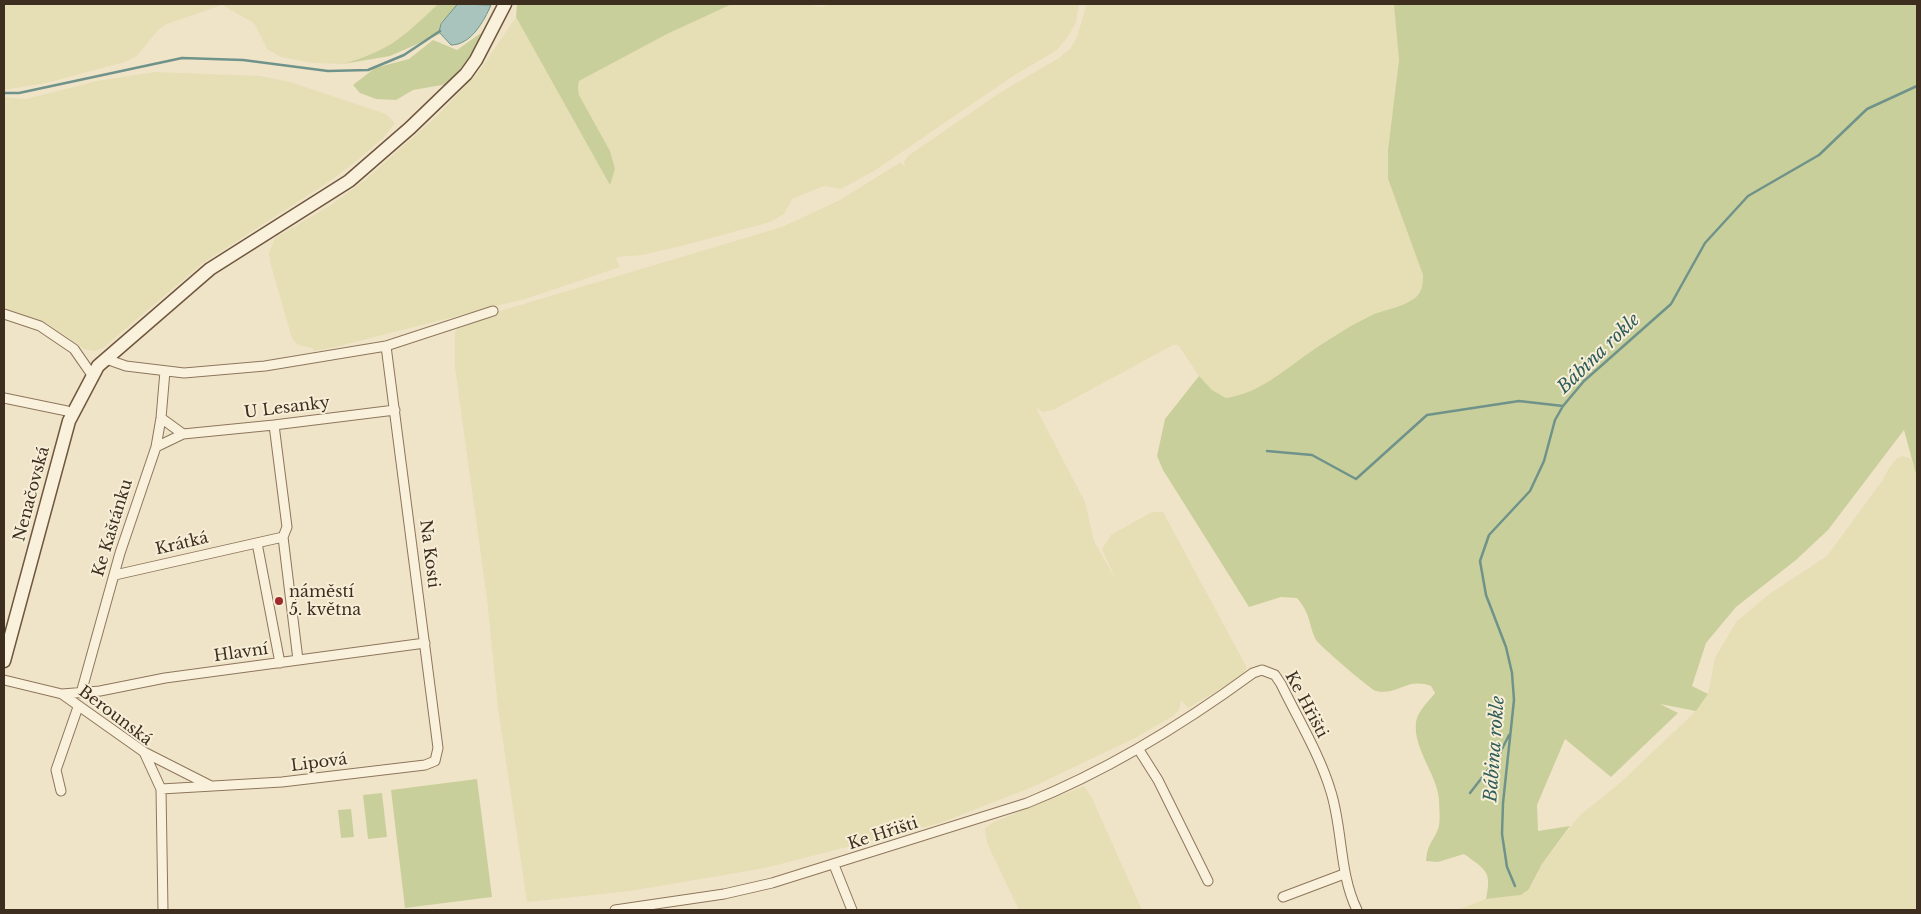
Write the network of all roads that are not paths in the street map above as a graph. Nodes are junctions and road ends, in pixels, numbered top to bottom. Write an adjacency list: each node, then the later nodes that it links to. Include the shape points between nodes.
1 (505, 4): 5 (street, Nenačovská, via 466,74 410,128 349,181 210,269)
2 (493, 311): 4 (street)
3 (4, 314): 7 (street, via 40,326 67,344)
4 (386, 346): 6 (street, via 265,366 184,373); 9 (street, Na Kosti)
5 (106, 359): 6 (street, via 126,366); 7 (street, Nenačovská)
6 (165, 371): 11 (street, Ke Kaštánku)
7 (92, 375): 10 (street, Nenačovská)
8 (4, 398): 10 (street, via 67,411)
9 (396, 410): 12 (street, U Lesanky); 18 (street, Na Kosti)
10 (72, 415): 20 (street, Nenačovská)
11 (161, 418): 13 (street); 14 (street, Ke Kaštánku)
12 (274, 425): 13 (street, U Lesanky); 15 (street, via 288,527)
13 (183, 434): 14 (street, U Lesanky)
14 (156, 447): 17 (street, Ke Kaštánku, via 141,485)
15 (283, 536): 16 (street); 19 (street)
16 (257, 542): 17 (street, Krátká); 21 (street)
17 (115, 575): 23 (street, Ke Kaštánku)
18 (425, 643): 19 (street, Hlavní); 28 (street, Na Kosti, via 438,748)
19 (298, 660): 21 (street, Hlavní)
20 (4, 661)
21 (280, 663): 23 (street, Hlavní)
22 (4, 680): 24 (street, Berounská)
23 (81, 693): 24 (street, Hlavní)
24 (62, 694): 25 (street, Berounská)
25 (78, 707): 27 (street, Berounská); 31 (street, via 56,770)
26 (1139, 750): 32 (street, Ke Hřišti, via 1068,787 1027,803); 33 (street, Ke Hřišti, via 1253,674 1262,670 1274,675 1331,790 1341,838); 34 (street, via 1158,780)
27 (144, 752): 29 (street, Lipová); 30 (street, Berounská)
28 (431, 764): 29 (street, Lipová, via 282,782)
29 (210, 785): 30 (street, Lipová)
30 (160, 789): 36 (street, Berounská)
31 (61, 791)
32 (834, 866): 37 (street, Ke Hřišti, via 724,894); 38 (street)
33 (1344, 874): 35 (street); 39 (street, Ke Hřišti)
34 (1208, 881)
35 (1283, 898)
36 (163, 910)
37 (621, 910)
38 (852, 910)
39 (1357, 910)

